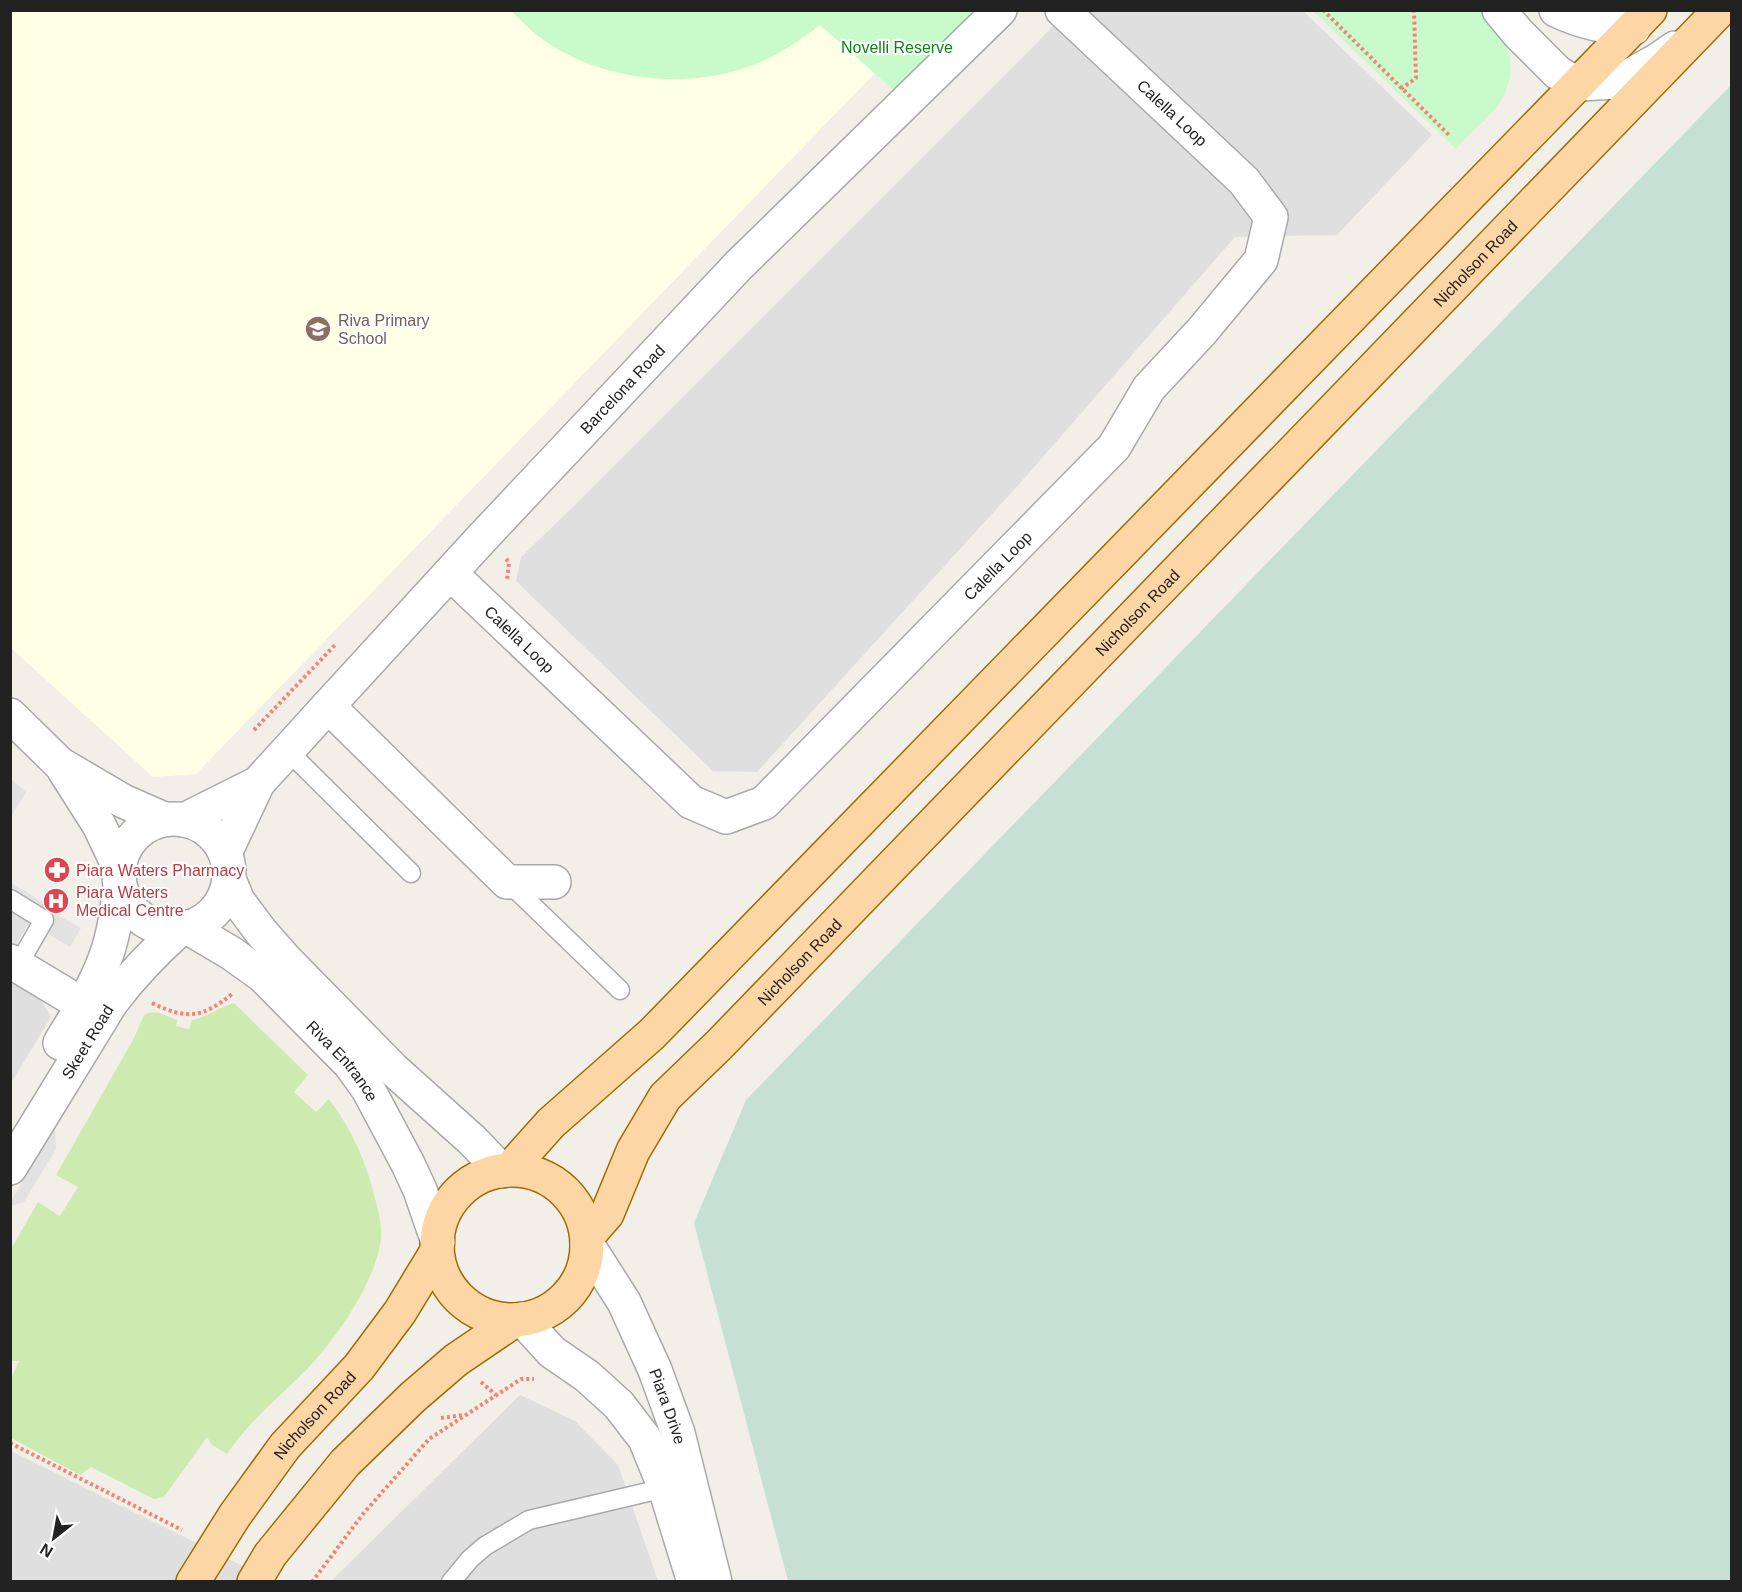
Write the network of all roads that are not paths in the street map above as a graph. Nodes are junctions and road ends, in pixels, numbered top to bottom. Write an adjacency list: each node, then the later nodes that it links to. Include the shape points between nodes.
1 (1000, 10): 8 (street, Barcelona Road, via 739,265)
2 (1062, 10): 8 (street, Calella Loop, via 1244,181 1271,217 1261,260 1149,388 1114,447 764,803 726,817 691,802)
3 (1499, 10): 7 (street, via 1558,73)
4 (1556, 10): 6 (street, via 1612,28)
5 (1713, 18): 7 (street, via 1656,61 1618,82); 28 (main road, Nicholson Road, via 665,1097 633,1151 607,1214)
6 (1642, 19): 7 (main road)
7 (1579, 84): 27 (main road, via 652,1034 551,1123)
8 (450, 573): 9 (street, Barcelona Road)
9 (328, 706): 11 (street, Barcelona Road); 18 (street)
10 (10, 715): 12 (street)
11 (288, 751): 13 (street, Barcelona Road); 16 (lane)
12 (60, 764): 14 (street, via 123,801); 17 (street, via 99,825)
13 (258, 783): 14 (street, Barcelona Road); 15 (street, Barcelona Road)
14 (174, 819): 15 (street, via 204,828 220,843); 17 (street, via 153,822 134,835 122,855)
15 (227, 866): 21 (street, via 222,900 216,910 198,924); 27 (street, Riva Entrance, via 238,901 284,958 394,1070)
16 (411, 873)
17 (120, 877): 21 (street, via 129,906 144,920 163,928); 24 (street, Skeet Road, via 106,955)
18 (507, 882): 19 (street); 23 (lane)
19 (554, 882)
20 (10, 899): 22 (lane, via 44,920)
21 (184, 928): 26 (street, Skeet Road, via 145,961 111,1003); 29 (street, Riva Entrance, via 231,953 263,976 350,1064 368,1089 408,1164)
22 (14, 963): 24 (street)
23 (620, 990)
24 (83, 1005): 25 (street, Skeet Road)
25 (10, 1124)
26 (10, 1168)
27 (505, 1171): 28 (main road, via 540,1176 567,1194 579,1214); 29 (main road, via 479,1178 459,1192 440,1223)
28 (587, 1240): 30 (main road, via 584,1268 573,1289 545,1312); 36 (street, Piara Drive, via 624,1302 655,1370 678,1433)
29 (437, 1246): 30 (main road, via 447,1281 468,1306 498,1318); 32 (main road, Nicholson Road, via 400,1312 359,1367 285,1446)
30 (518, 1319): 31 (street, Piara Drive, via 552,1352 619,1405 645,1439); 33 (main road, via 456,1359 345,1463 270,1555)
31 (664, 1488): 34 (lane, via 529,1520 485,1546); 35 (street, Piara Drive)
32 (193, 1581)
33 (254, 1581)
34 (451, 1581)
35 (694, 1581)
36 (715, 1581)

